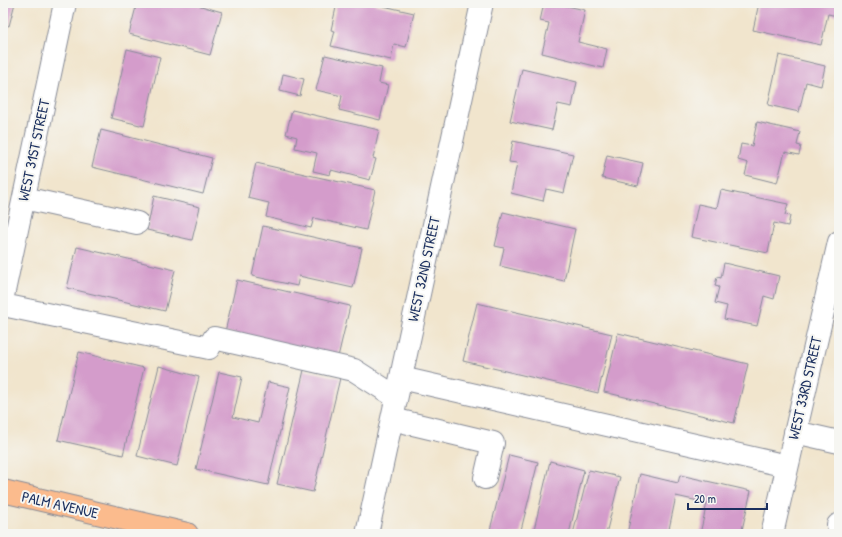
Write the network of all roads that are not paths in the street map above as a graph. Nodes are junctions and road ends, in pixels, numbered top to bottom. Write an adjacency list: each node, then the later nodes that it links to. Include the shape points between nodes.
1 (66, 3): 3 (street, WEST 31ST STREET)
2 (482, 3): 7 (street, WEST 32ND STREET)
3 (24, 198): 4 (street); 6 (street, WEST 31ST STREET)
4 (137, 223)
5 (839, 242): 9 (street, WEST 33RD STREET)
6 (3, 294): 7 (street, via 209,348 214,338 354,370)
7 (398, 388): 8 (street, WEST 32ND STREET); 11 (street)
8 (392, 419): 12 (street, via 493,443); 15 (street, WEST 32ND STREET)
9 (795, 432): 10 (street); 11 (street, WEST 33RD STREET)
10 (839, 442)
11 (787, 466): 16 (street, WEST 33RD STREET)
12 (485, 478)
13 (3, 491): 14 (main road, PALM AVENUE)
14 (187, 534)
15 (367, 534)
16 (772, 534)

